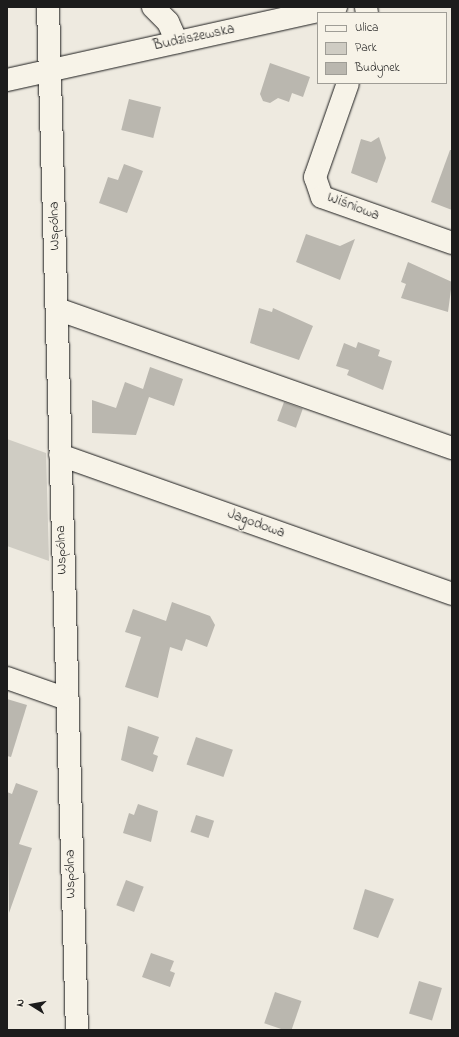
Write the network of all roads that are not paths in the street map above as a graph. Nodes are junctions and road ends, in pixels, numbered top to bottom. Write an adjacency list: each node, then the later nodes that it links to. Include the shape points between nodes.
1 (48, 7): 5 (street, Wspólna)
2 (153, 7): 4 (street, via 168,22)
3 (336, 7): 4 (street, Budziszewska)
4 (176, 42): 5 (street, Budziszewska)
5 (51, 70): 6 (street, Budziszewska); 9 (street, Wspólna)
6 (7, 80)
7 (348, 84): 8 (street, Wiśniowa, via 315,177 322,197)
8 (452, 243)
9 (56, 309): 10 (street); 11 (street, Wspólna)
10 (452, 448)
11 (60, 454): 12 (street, Jagodowa); 14 (street, Wspólna)
12 (452, 594)
13 (7, 678): 14 (street)
14 (67, 699): 15 (street, Wspólna)
15 (76, 1030)

